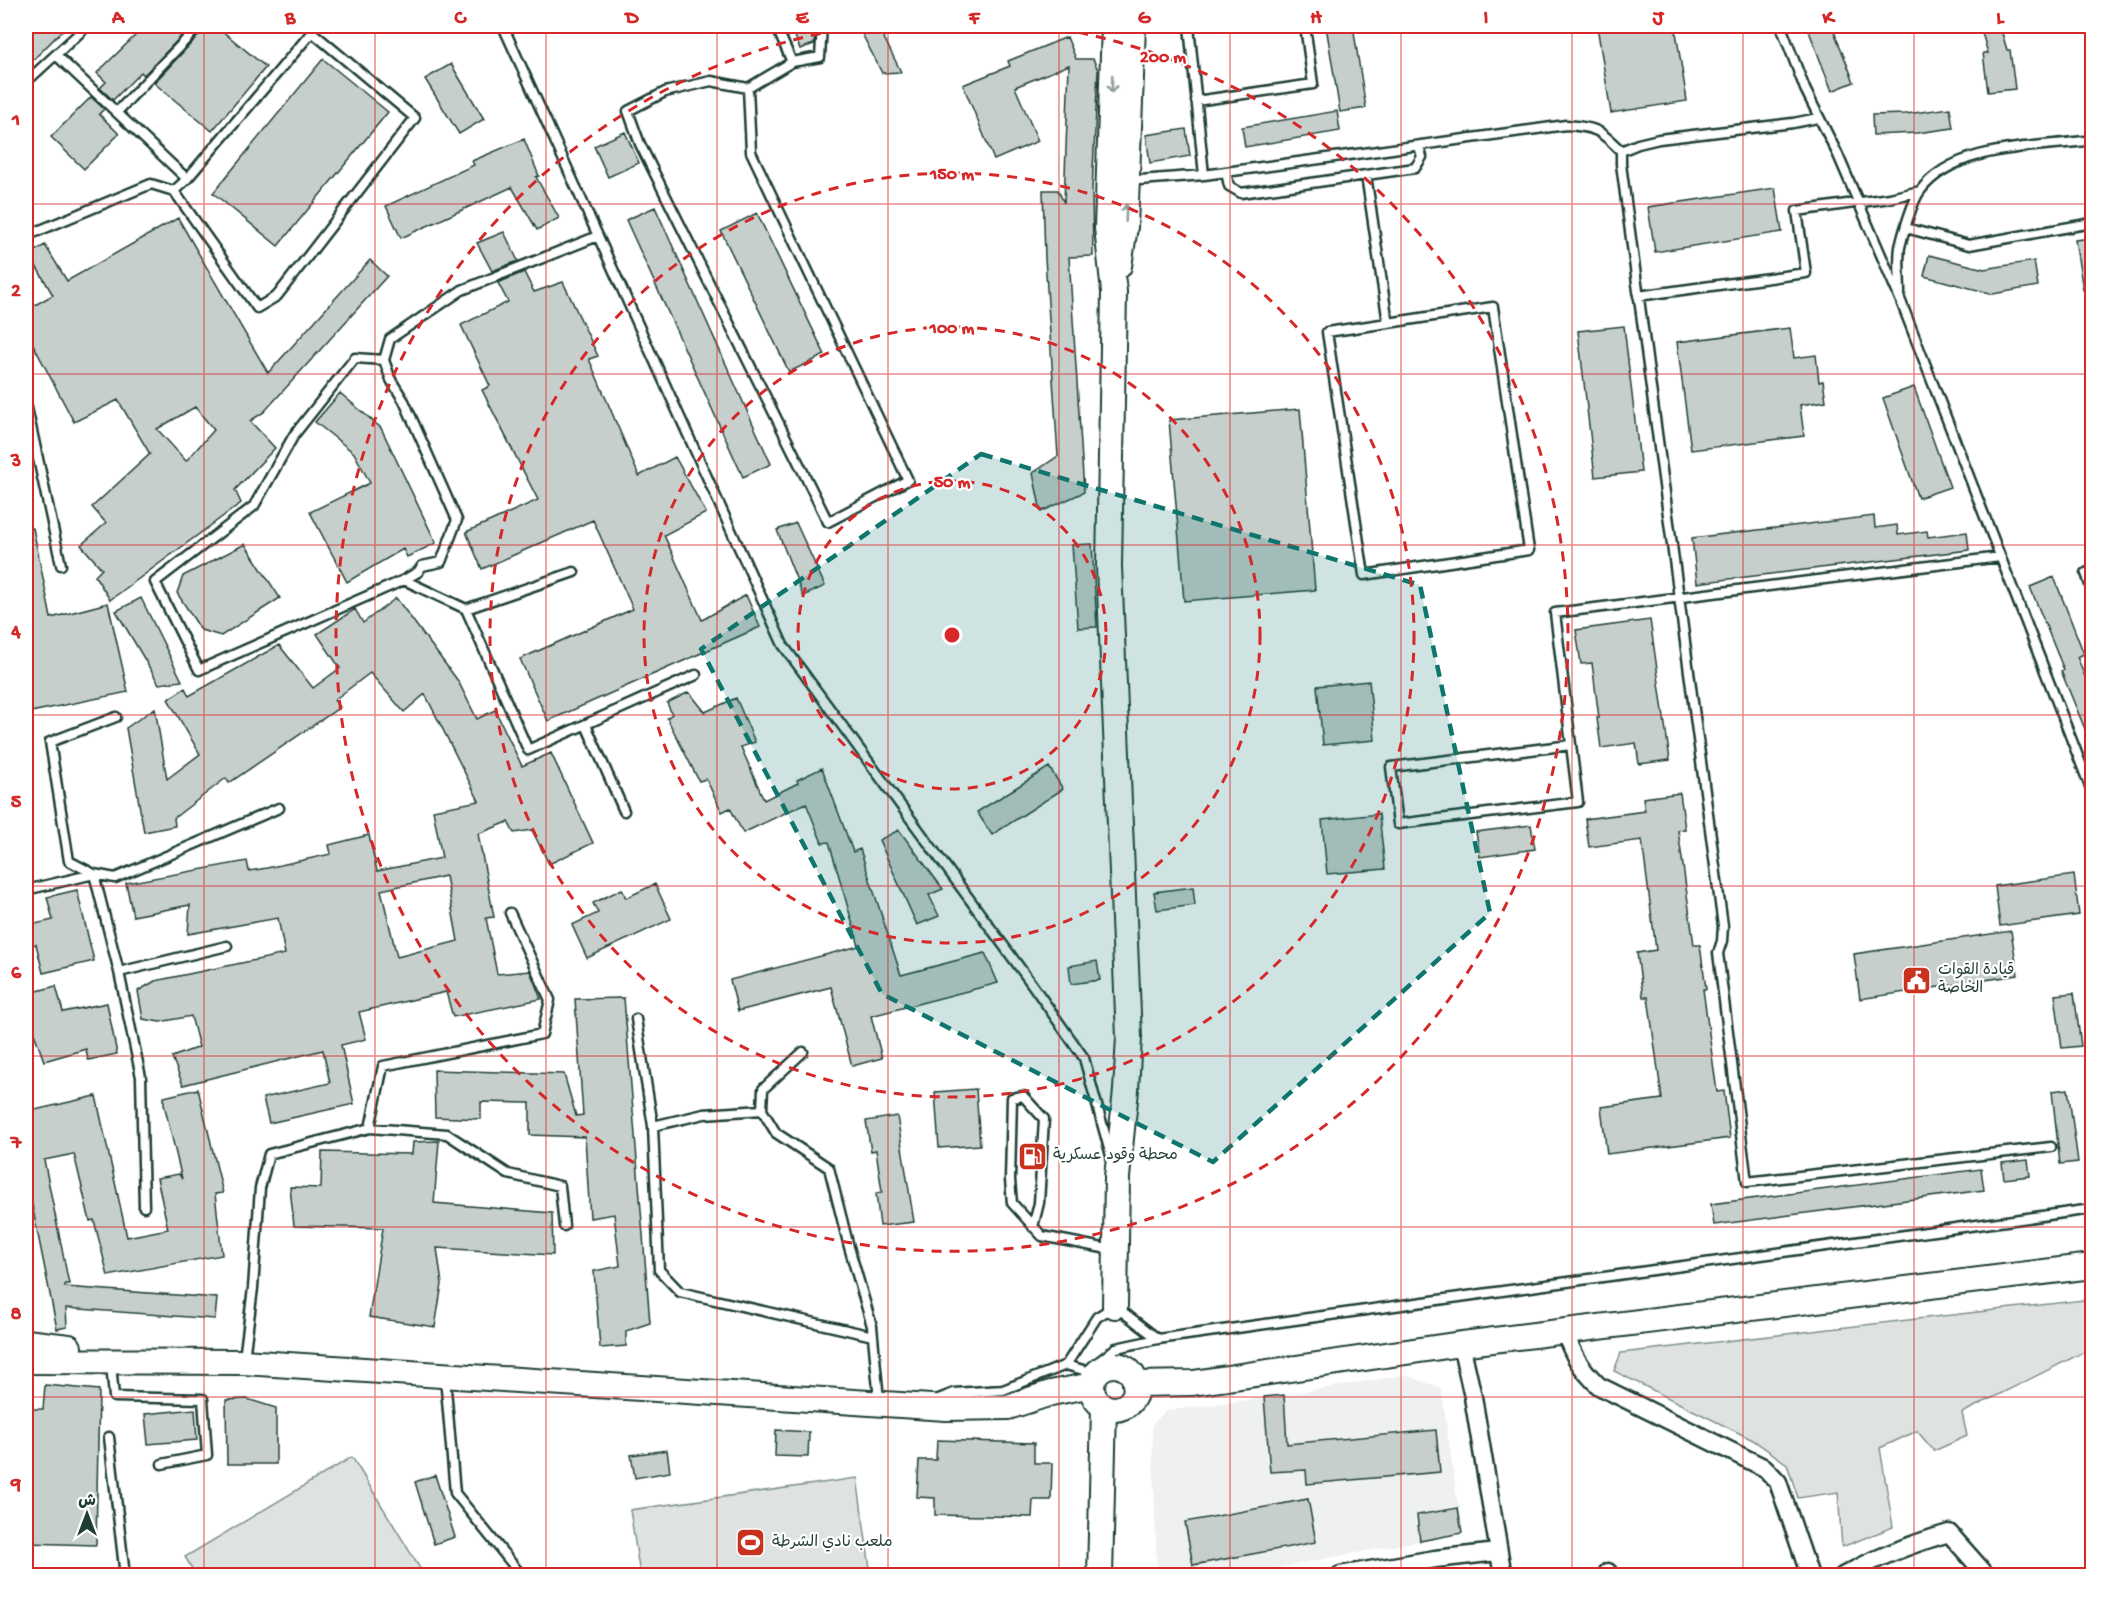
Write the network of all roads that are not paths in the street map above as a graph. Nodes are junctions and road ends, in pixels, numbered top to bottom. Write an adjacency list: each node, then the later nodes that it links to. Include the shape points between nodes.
1 (87, 26): 12 (lane)
2 (199, 26): 17 (lane)
3 (503, 26): 33 (lane)
4 (776, 26): 13 (lane)
5 (822, 26): 13 (lane, via 820,57)
6 (1114, 26): 34 (main road, one-way to 34, via 1107,228)
7 (1132, 26): 26 (main road)
8 (1189, 26): 16 (lane)
9 (1305, 26): 16 (lane, via 1313,84)
10 (1781, 26): 18 (lane)
11 (313, 28): 25 (lane); 27 (lane, via 415,118 277,296 257,308)
12 (56, 55): 14 (lane); 17 (lane)
13 (792, 62): 15 (lane)
14 (26, 82)
15 (748, 88): 15 (lane, via 711,81 665,92 628,111 640,144 828,522 908,480 751,152)
16 (1196, 101): 23 (lane)
17 (117, 112): 25 (lane)
18 (1818, 118): 21 (lane, via 1659,139); 29 (lane)
19 (2092, 140): 28 (lane, via 1982,154 1944,170)
20 (1419, 146): 21 (lane, via 1566,125 1603,132); 22 (lane); 24 (lane, via 1422,157 1415,168)
21 (1621, 151): 35 (lane)
22 (1226, 172): 23 (lane); 24 (lane, via 1229,186 1241,193)
23 (1204, 175): 26 (lane)
24 (1366, 175): 37 (lane)
25 (187, 179): 27 (lane)
26 (1127, 181): 34 (main road, one-way to 26, via 1125,227)
27 (174, 191): 32 (lane, via 151,184)
28 (1920, 191): 29 (lane); 31 (lane)
29 (1858, 203): 35 (lane, via 1797,211 1806,273); 36 (lane)
30 (2092, 223): 31 (lane, via 1969,245)
31 (1906, 228): 36 (lane, via 1900,248)
32 (26, 236)
33 (598, 236): 38 (lane, via 462,290 390,339); 66 (lane, via 783,645 1084,1058)
34 (1114, 292): 66 (main road, via 1109,566 1129,1037)
35 (1638, 296): 46 (lane)
36 (1900, 299): 40 (lane)
37 (1388, 323): 37 (lane, via 1493,307 1529,550 1364,575 1327,332)
38 (384, 360): 44 (lane, via 458,520 441,562 422,566); 44 (lane, via 355,358 294,435 254,506 155,582 199,670)
39 (26, 403): 41 (lane)
40 (2000, 556): 46 (lane); 52 (lane)
41 (61, 565)
42 (2092, 570): 45 (lane, via 2086,573)
43 (574, 572): 47 (lane)
44 (404, 580): 47 (lane)
45 (2092, 591)
46 (1680, 597): 51 (lane, via 1555,613); 65 (lane, via 1723,926 1718,952 1748,1182)
47 (466, 609): 50 (lane, via 528,750)
48 (696, 675): 50 (lane)
49 (116, 717): 55 (lane, via 50,742 69,861)
50 (586, 725): 54 (lane)
51 (1571, 745): 51 (lane, via 1391,767 1398,824 1578,802)
52 (2092, 792)
53 (279, 808): 55 (lane, via 115,878)
54 (624, 811)
55 (94, 874): 56 (lane); 59 (lane)
56 (26, 890)
57 (510, 913): 64 (lane, via 550,1000 542,1035 383,1066)
58 (227, 946): 59 (lane)
59 (119, 972): 67 (lane, via 141,1077)
60 (636, 1019): 63 (lane)
61 (803, 1052): 62 (lane, via 763,1089)
62 (762, 1110): 63 (lane, via 704,1114); 75 (lane, via 777,1133 828,1168)
63 (653, 1126): 75 (lane, via 659,1270 680,1292)
64 (370, 1128): 69 (lane, via 447,1134 507,1174 560,1186); 82 (lane, via 268,1154 260,1188)
65 (2051, 1148)
66 (1117, 1177): 71 (main road)
67 (144, 1207)
68 (2092, 1209): 76 (lane)
69 (564, 1226)
70 (1034, 1227): 70 (lane, via 1012,1203 1010,1180 1012,1098 1023,1096 1044,1119 1040,1203); 71 (lane, via 1042,1236)
71 (1116, 1251): 73 (main road)
72 (2092, 1266): 74 (main road)
73 (1115, 1306): 76 (lane); 83 (lane, via 1097,1317)
74 (1564, 1330): 78 (main road); 99 (street, via 1573,1356 1599,1386 1765,1468 1778,1482)
75 (873, 1336): 87 (lane)
76 (1158, 1339): 85 (lane, via 1116,1348)
77 (26, 1342): 81 (main road)
78 (1461, 1344): 86 (main road, via 1193,1383); 92 (street)
79 (111, 1360): 80 (main road); 81 (main road); 91 (lane, via 114,1397 203,1399 207,1455)
80 (26, 1361)
81 (184, 1361): 82 (main road)
82 (243, 1362): 84 (main road)
83 (1066, 1365): 85 (lane); 88 (lane, via 1003,1390 954,1393)
84 (445, 1376): 87 (main road); 94 (lane, via 455,1493)
85 (1092, 1377): 86 (main road, via 1101,1369 1119,1366 1130,1372); 88 (main road, via 1008,1407); 89 (main road, via 1094,1396)
86 (1136, 1384): 89 (main road, via 1128,1404)
87 (879, 1404): 88 (main road)
88 (919, 1406)
89 (1111, 1407): 95 (main road); 96 (main road)
90 (109, 1437): 93 (lane)
91 (162, 1464)
92 (1498, 1552): 97 (street); 98 (street)
93 (125, 1575)
94 (522, 1575)
95 (1100, 1575)
96 (1117, 1575)
97 (1340, 1575)
98 (1503, 1575)
99 (1810, 1575)
100 (1843, 1575): 101 (street, via 1910,1544 1949,1533)
101 (1987, 1575)

